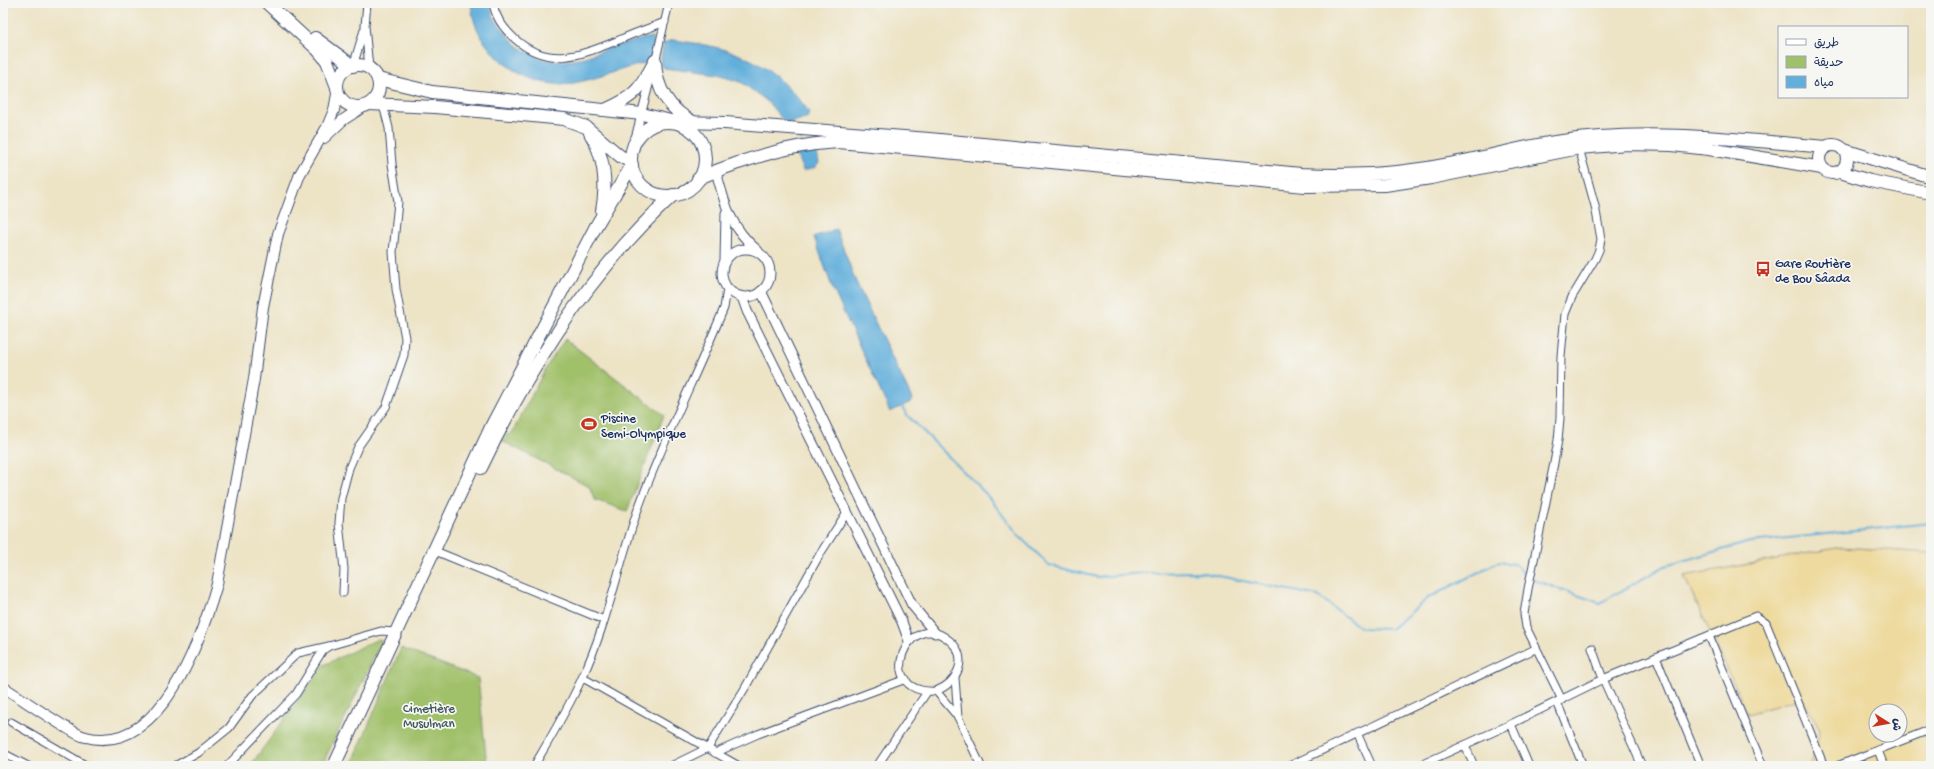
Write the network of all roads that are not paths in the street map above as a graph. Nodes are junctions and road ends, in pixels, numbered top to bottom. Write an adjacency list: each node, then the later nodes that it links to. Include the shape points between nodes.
1 (267, 3): 12 (highway, via 317,49 327,61)
2 (277, 3): 9 (highway, via 331,51)
3 (367, 3): 7 (street)
4 (493, 3): 6 (street, via 508,32 530,51 547,56 563,57 600,48)
5 (669, 3): 6 (street)
6 (665, 22): 8 (street)
7 (365, 26): 9 (street); 10 (street)
8 (655, 61): 15 (highway, via 642,86 632,96); 16 (street); 18 (highway, via 657,81 665,98 678,113)
9 (353, 66): 10 (highway); 12 (highway, via 342,73)
10 (369, 68): 11 (highway)
11 (378, 79): 13 (highway, via 378,93); 15 (highway, via 432,92)
12 (338, 88): 13 (highway, via 344,101 356,107); 20 (main road, via 334,110)
13 (366, 105): 14 (highway); 20 (main road)
14 (383, 105): 19 (highway, via 427,106 556,118); 42 (street, via 389,128 398,202 393,252 396,289 405,338 404,355 386,407 358,447 341,498 339,523 344,569)
15 (604, 111): 16 (highway)
16 (642, 114): 17 (highway); 21 (street)
17 (674, 122): 18 (highway); 21 (highway, via 658,123 650,127 640,135); 30 (highway, via 693,132 702,144 705,160)
18 (694, 122): 22 (highway, via 817,130 1346,176 1423,168 1554,142 1644,134 1676,134)
19 (586, 127): 25 (highway); 34 (highway, via 597,146 604,168 604,198)
20 (318, 143): 56 (main road, via 300,174 278,234 263,307 254,380 217,584 209,613 176,685 155,714 138,729 125,736 100,740 78,734)
21 (633, 146): 25 (highway)
22 (1826, 147): 24 (highway, via 1838,146); 26 (highway, via 1819,157)
23 (1579, 148): 26 (highway, via 1627,144 1672,145); 27 (highway, via 1431,178 1351,187 1305,186 839,142 780,149); 50 (street, via 1595,206 1600,239 1595,259 1572,296 1565,314 1560,356 1560,418 1554,463 1524,614 1526,627)
24 (1844, 150): 28 (highway, via 1847,162); 29 (highway)
25 (631, 163): 32 (highway, via 638,180 651,192); 34 (highway)
26 (1822, 168): 28 (highway, via 1829,173)
27 (716, 171): 30 (highway); 33 (street)
28 (1840, 172): 31 (highway, via 1870,181)
29 (1931, 177)
30 (698, 179): 32 (highway, via 687,190)
31 (1931, 193)
32 (673, 195): 41 (highway, via 632,235 548,346 498,431)
33 (726, 209): 35 (street, via 739,233); 36 (street)
34 (596, 226): 44 (highway, via 492,425)
35 (758, 252): 36 (street, via 743,249 736,251); 38 (street, via 768,264 769,271 769,278)
36 (725, 261): 37 (street, via 722,278)
37 (727, 289): 39 (street); 43 (street, via 724,308 674,418 637,512)
38 (761, 291): 39 (street, via 756,295); 45 (street, via 912,605)
39 (742, 297): 40 (street)
40 (847, 512): 47 (street); 66 (street, via 831,535 745,688)
41 (440, 553): 43 (street); 75 (highway)
42 (343, 593)
43 (604, 620): 52 (street)
44 (396, 632): 48 (street, via 381,631); 74 (highway)
45 (935, 633): 47 (street, via 917,636); 53 (street, via 943,636 956,648 959,666)
46 (1708, 636): 51 (street); 89 (street); 90 (street, via 1751,616 1761,618 1766,624)
47 (909, 641): 54 (street, via 901,658 901,668)
48 (329, 646): 72 (street, via 298,653 252,696 229,728 198,753); 73 (street, via 323,650 296,694)
49 (1592, 648): 55 (street)
50 (1536, 649): 59 (street); 63 (street)
51 (1656, 657): 55 (street); 88 (street)
52 (583, 678): 66 (street); 76 (street)
53 (955, 678): 58 (street, via 945,688); 60 (street)
54 (906, 679): 57 (street, via 917,689); 69 (street, via 758,734)
55 (1603, 679): 59 (street); 87 (street)
56 (3, 687)
57 (927, 692): 58 (street); 79 (street)
58 (936, 692): 60 (street)
59 (1560, 701): 62 (street); 86 (street)
60 (958, 717): 80 (street)
61 (11, 722): 71 (street)
62 (1511, 724): 65 (street); 85 (street)
63 (1357, 733): 81 (street); 82 (street)
64 (1931, 736): 67 (street, via 1924,732)
65 (1465, 745): 83 (street); 84 (street)
66 (708, 748): 69 (street); 77 (street)
67 (1878, 750): 91 (street); 92 (street)
68 (3, 753): 70 (street)
69 (716, 753): 78 (street)
70 (28, 766)
71 (88, 766)
72 (175, 766)
73 (227, 766)
74 (334, 766)
75 (342, 766)
76 (534, 766)
77 (671, 766)
78 (739, 766)
79 (877, 766)
80 (981, 766)
81 (1289, 766)
82 (1372, 766)
83 (1418, 766)
84 (1474, 766)
85 (1529, 766)
86 (1583, 766)
87 (1642, 766)
88 (1701, 766)
89 (1763, 766)
90 (1824, 766)
91 (1837, 766)
92 (1884, 766)

